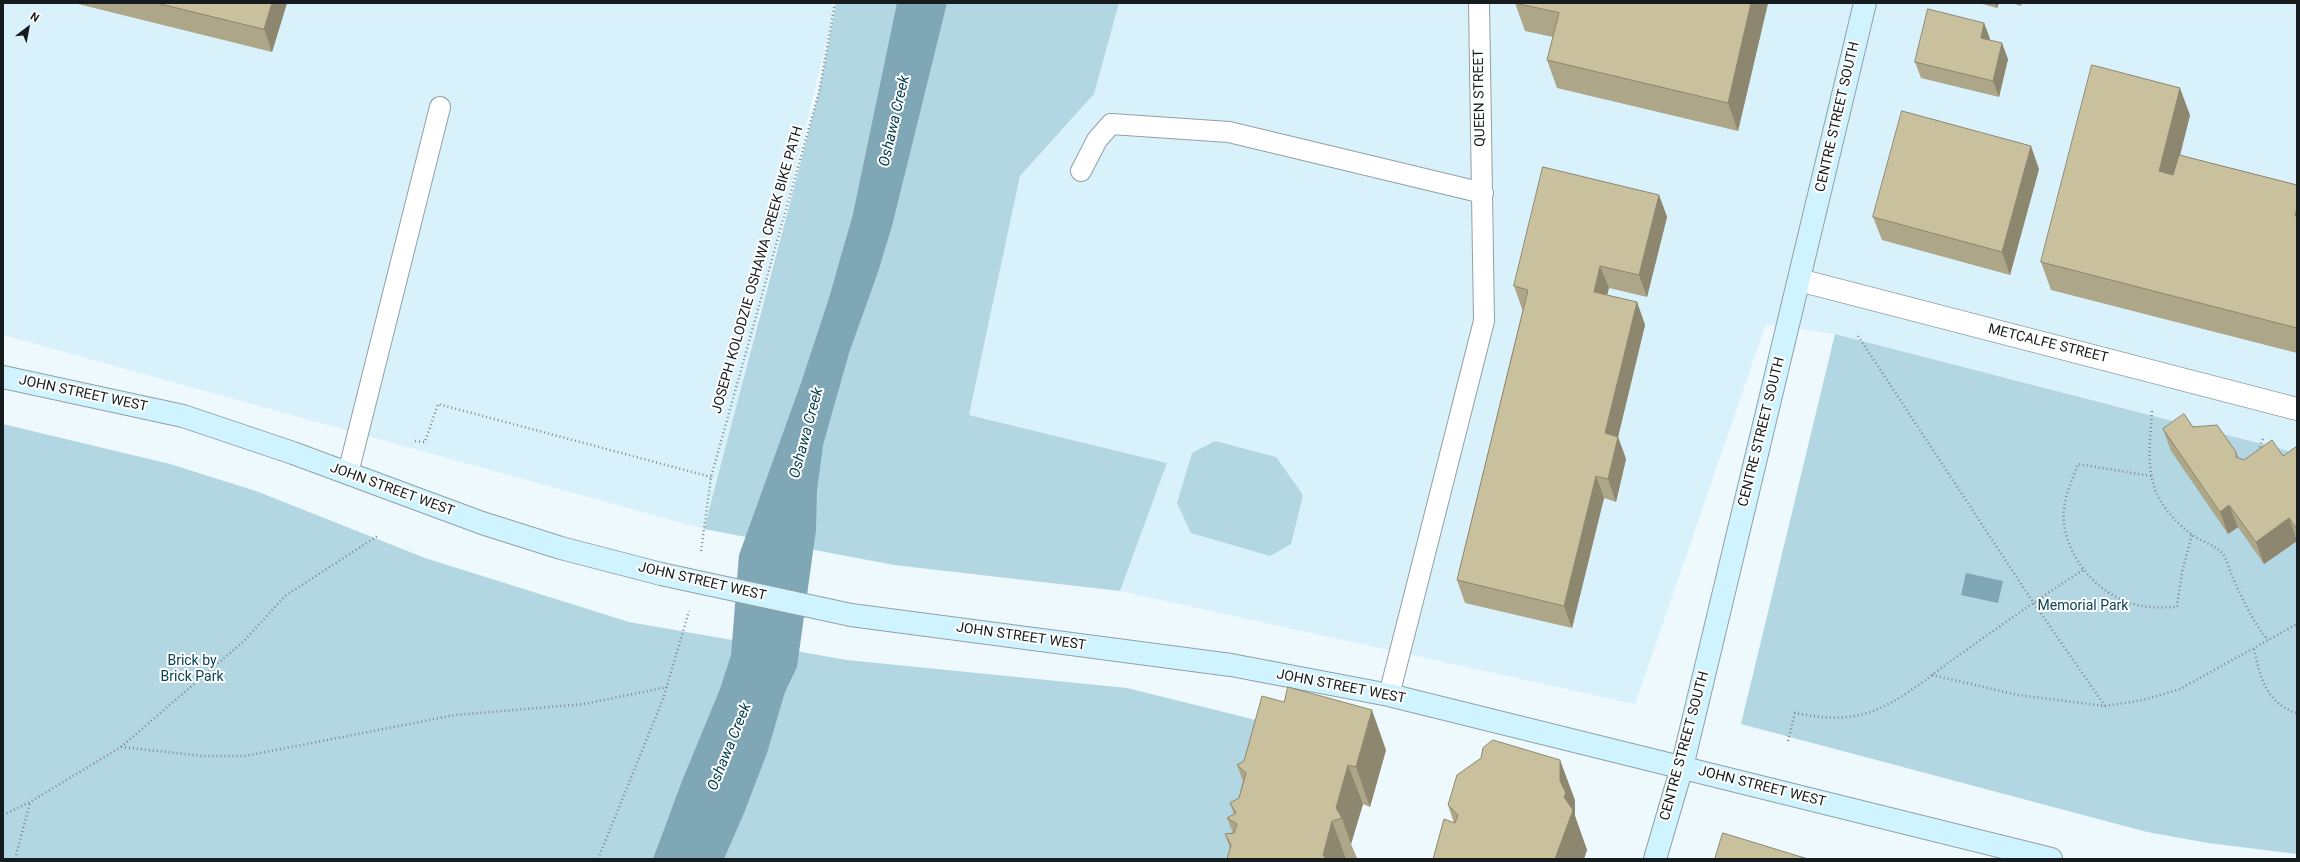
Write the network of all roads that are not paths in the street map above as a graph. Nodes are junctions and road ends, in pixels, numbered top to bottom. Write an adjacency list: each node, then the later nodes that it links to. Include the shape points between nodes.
1 (1479, 3): 5 (lane, QUEEN STREET)
2 (1865, 3): 6 (street, CENTRE STREET SOUTH)
3 (440, 107): 9 (lane)
4 (1081, 170): 5 (lane, via 1097,140 1111,124 1229,132)
5 (1483, 193): 10 (lane, QUEEN STREET, via 1484,321)
6 (1799, 280): 8 (street, METCALFE STREET); 11 (street, CENTRE STREET SOUTH)
7 (3, 377): 9 (street, JOHN STREET WEST, via 183,416)
8 (2297, 409)
9 (348, 473): 10 (street, JOHN STREET WEST, bridge, via 561,548 661,574 851,615 1231,665)
10 (1389, 695): 11 (street, JOHN STREET WEST)
11 (1682, 767): 12 (street, CENTRE STREET SOUTH); 13 (street, JOHN STREET WEST)
12 (1655, 859)
13 (2051, 859)

